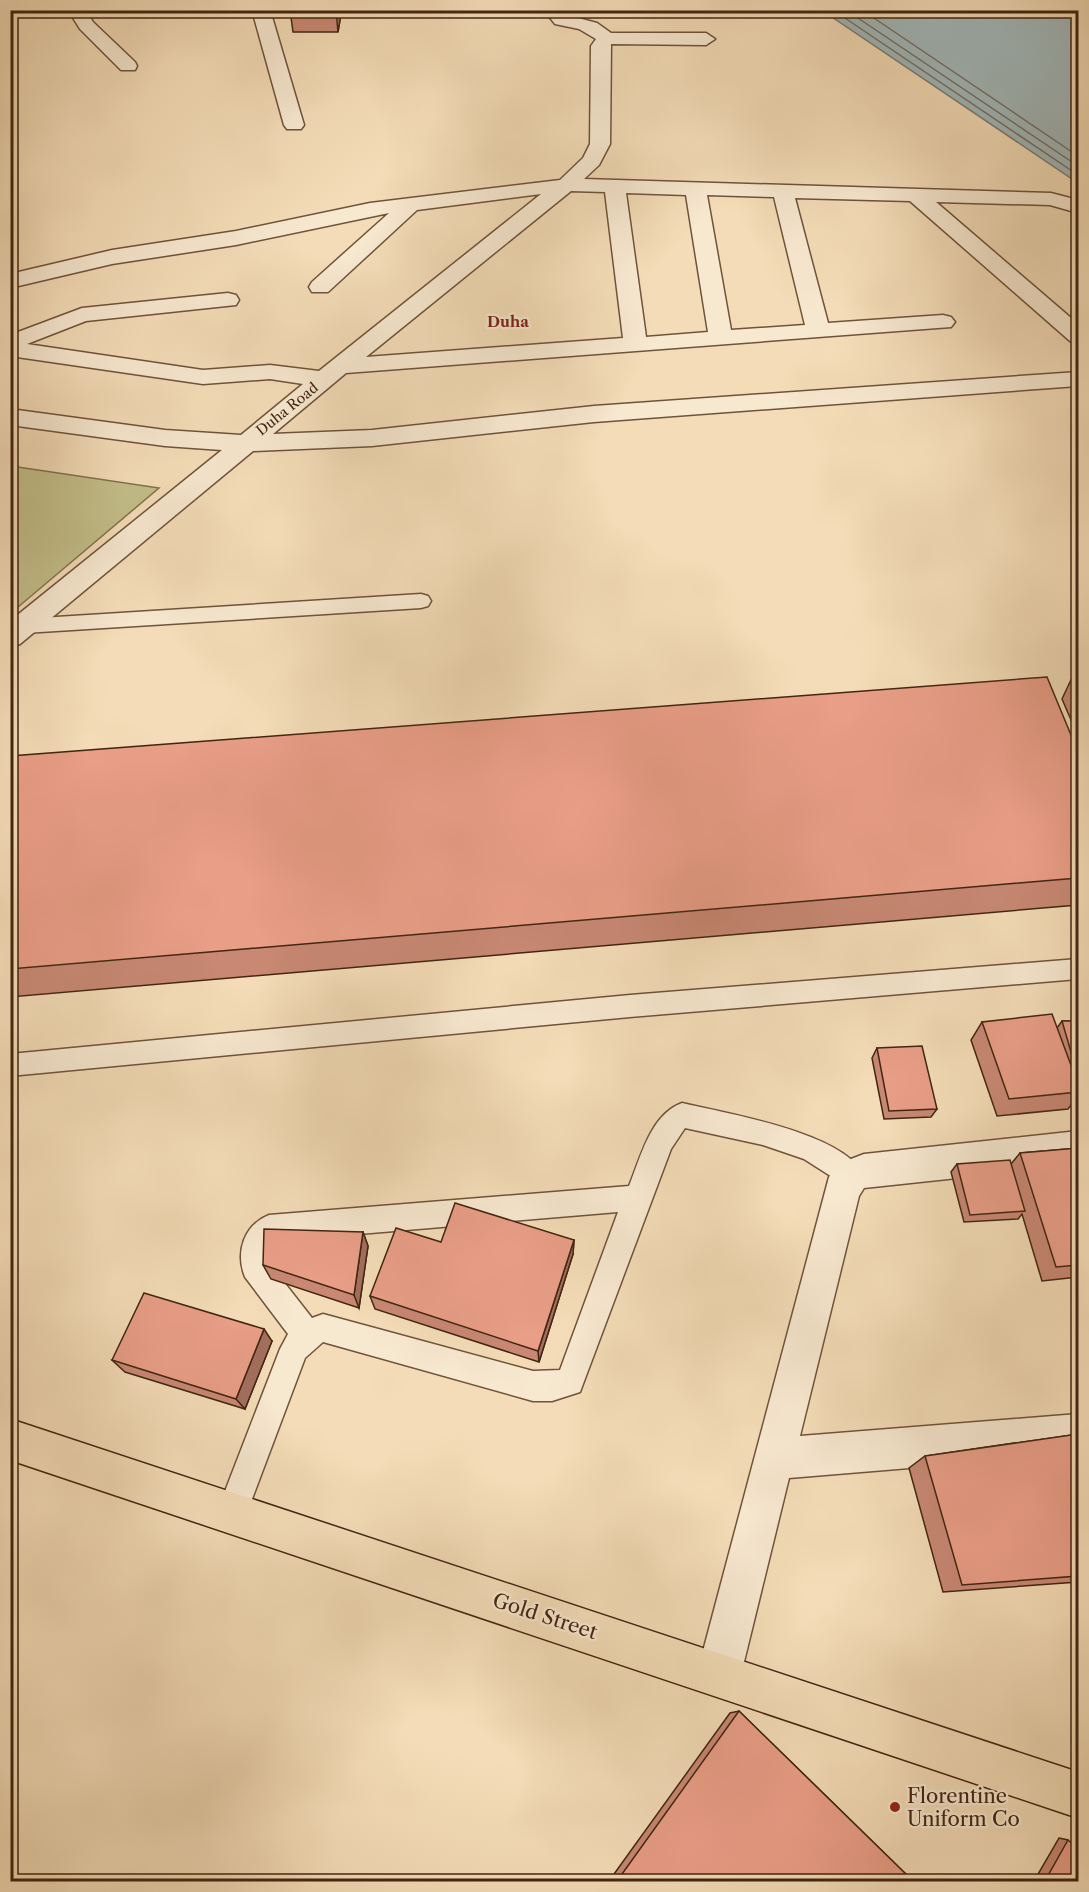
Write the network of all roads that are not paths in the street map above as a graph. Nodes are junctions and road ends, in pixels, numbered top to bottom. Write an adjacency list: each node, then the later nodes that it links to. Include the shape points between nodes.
1 (77, 10): 6 (street, via 86,25)
2 (261, 10): 7 (street)
3 (553, 10): 4 (street, via 561,20 598,29)
4 (606, 38): 5 (street); 8 (street, Duha Road, via 600,46 600,144 592,161)
5 (706, 39)
6 (128, 66)
7 (294, 126)
8 (566, 185): 9 (street); 13 (street); 25 (street, Duha Road)
9 (615, 186): 10 (street); 23 (street)
10 (695, 188): 11 (street); 21 (street)
11 (783, 190): 12 (street); 19 (street)
12 (915, 195): 14 (street, via 1051,200); 20 (street)
13 (411, 204): 15 (street, via 112,257); 16 (street)
14 (1078, 207)
15 (10, 281)
16 (320, 287)
17 (228, 300): 22 (street, via 82,315)
18 (943, 322): 19 (street)
19 (819, 332): 21 (street)
20 (1078, 336)
21 (721, 339): 23 (street)
22 (10, 343)
23 (635, 345): 25 (street)
24 (10, 349): 25 (street, via 202,377)
25 (332, 372): 28 (street, Duha Road)
26 (1078, 379): 28 (street, via 594,414 372,438)
27 (10, 417): 28 (street, via 165,438)
28 (246, 443): 30 (street, Duha Road)
29 (421, 601): 30 (lane)
30 (17, 631)
31 (1078, 969): 32 (lane, via 619,1007)
32 (10, 1065)
33 (1078, 1148): 34 (street, via 882,1168)
34 (851, 1176): 35 (lane, via 813,1150 763,1133 682,1116 673,1121 660,1142); 39 (street, via 842,1189)
35 (638, 1198): 36 (lane, via 570,1382 533,1386 323,1328); 36 (lane, via 269,1228 256,1242 255,1267)
36 (307, 1335): 40 (lane, via 294,1349)
37 (1078, 1434): 39 (street)
38 (10, 1439): 40 (main road, Gold Street)
39 (774, 1459): 41 (street)
40 (232, 1512): 41 (main road, Gold Street)
41 (719, 1674): 42 (main road, Gold Street)
42 (1078, 1795)

